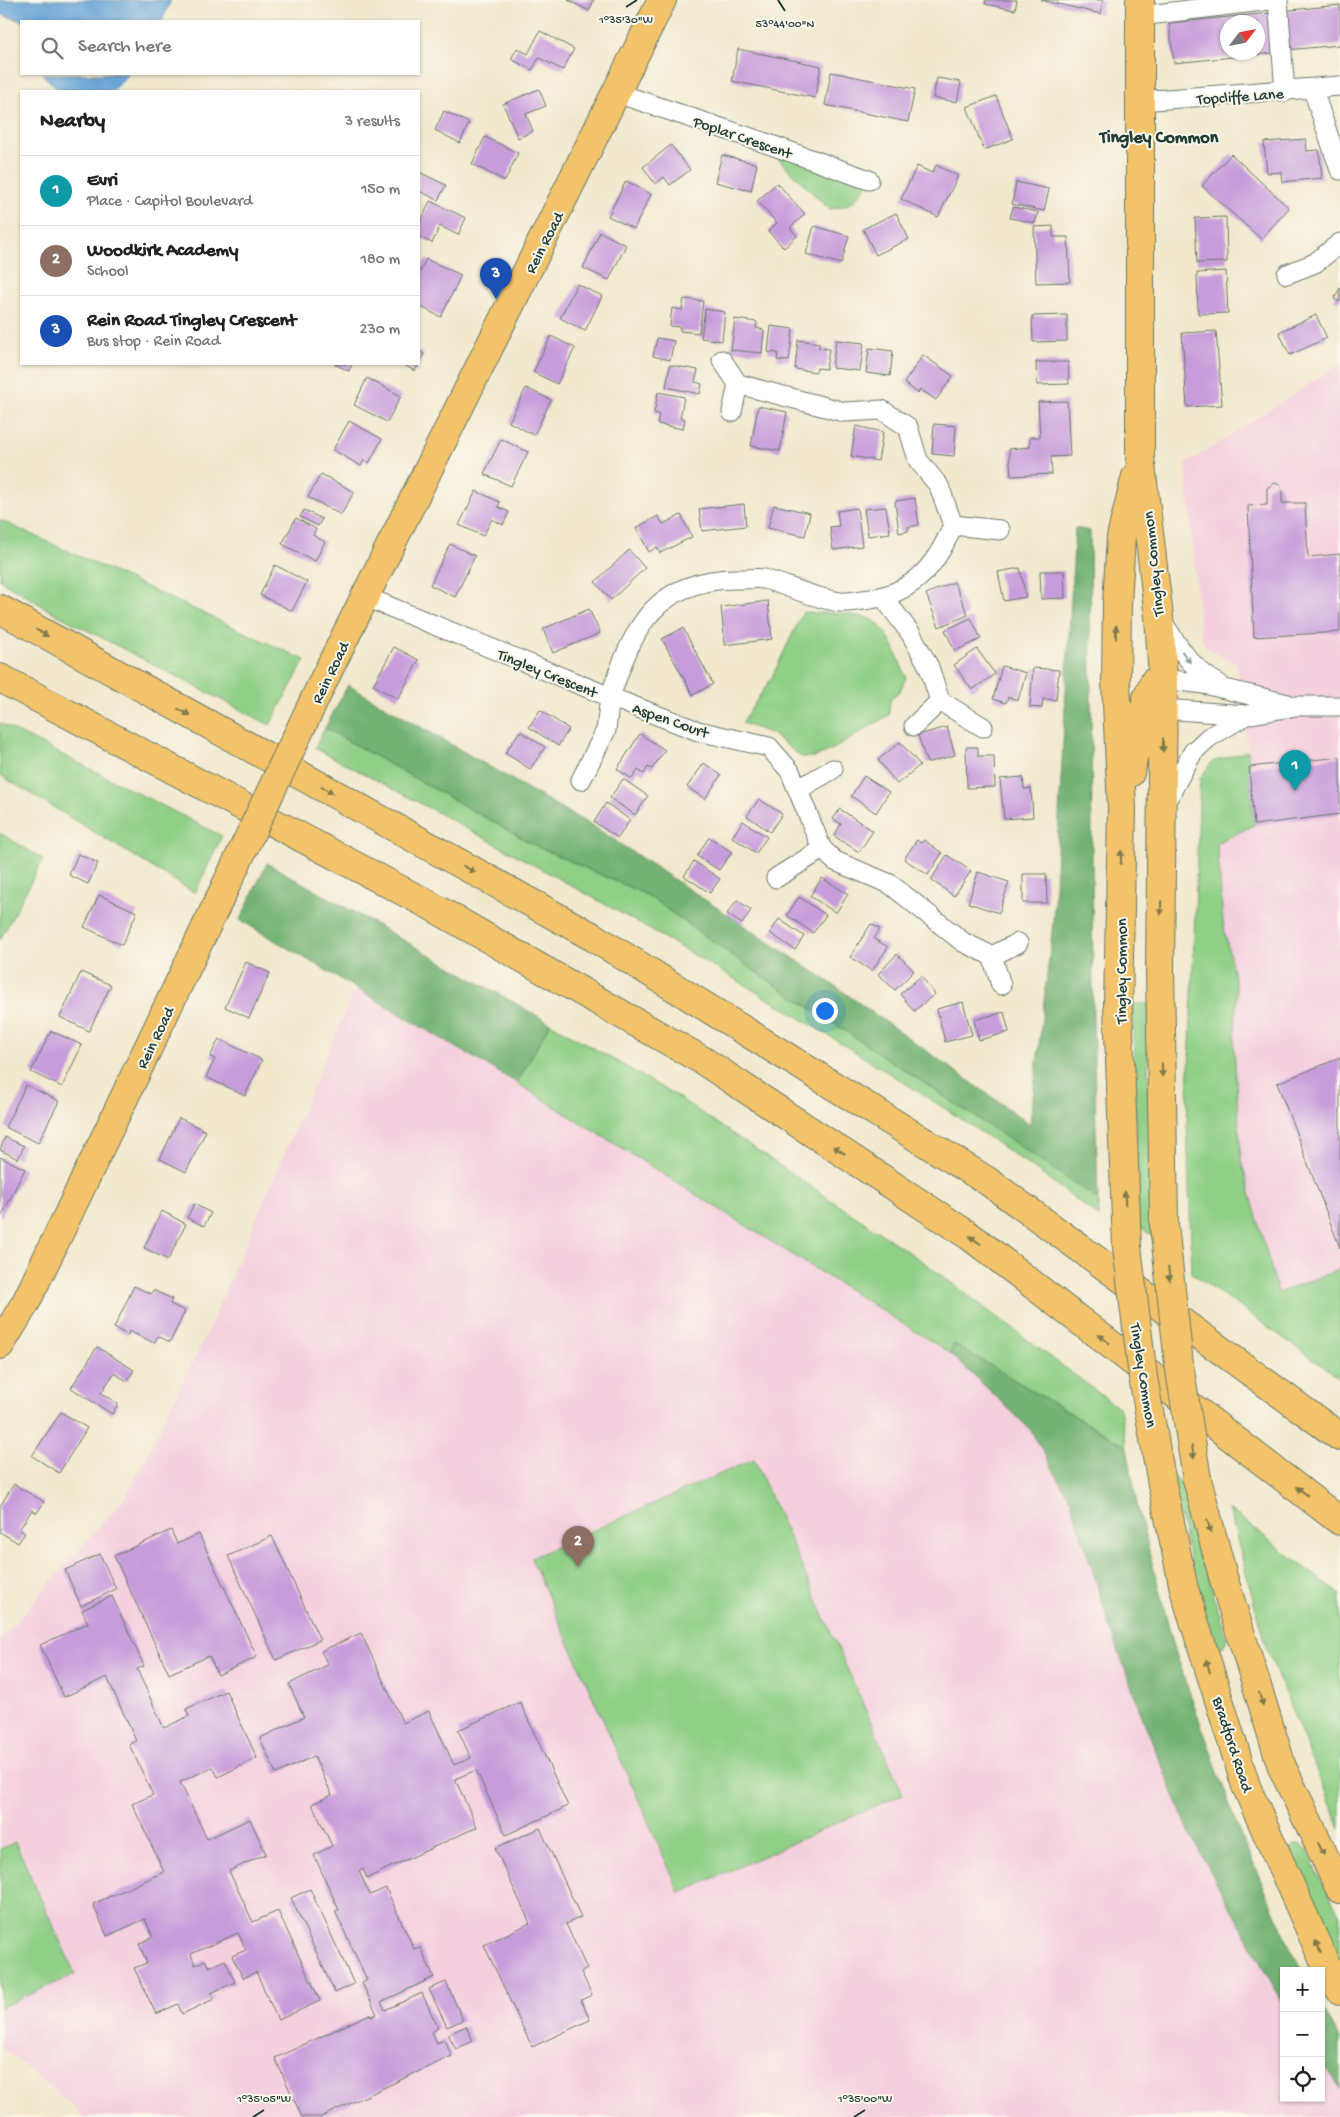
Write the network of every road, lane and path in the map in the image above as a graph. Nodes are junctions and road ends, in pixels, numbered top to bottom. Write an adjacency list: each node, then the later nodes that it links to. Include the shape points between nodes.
1 (662, 0): 8 (main road, Rein Road)
2 (1270, 0): 4 (street)
3 (1278, 0): 7 (street)
4 (1140, 8): 9 (main road, Tingley Common)
5 (1340, 86): 6 (street, Topcliffe Lane)
6 (1313, 90): 7 (street, Topcliffe Lane); 10 (street)
7 (1285, 92): 9 (street, Topcliffe Lane)
8 (617, 93): 11 (street, Poplar Crescent); 20 (main road, Rein Road)
9 (1140, 101): 17 (main road, Tingley Common)
10 (1340, 170)
11 (869, 180)
12 (1340, 243): 13 (street, via 1316,263)
13 (1286, 274)
14 (722, 360): 15 (street)
15 (738, 384): 16 (street); 18 (street, via 844,412 882,410 908,427 918,460 939,486)
16 (732, 412)
17 (1140, 458): 23 (main road, Tingley Common); 25 (main road, Tingley Common, one-way to 17, via 1121,537)
18 (953, 525): 19 (street); 21 (street, Tingley Crescent, via 943,550 920,578)
19 (1000, 530)
20 (366, 597): 28 (street, Tingley Crescent); 45 (main road, Rein Road, bridge, via 26,1302)
21 (884, 598): 28 (street, Tingley Crescent, via 842,602 762,579 700,582 671,595 645,620 626,653); 29 (street, via 911,634 929,667)
22 (0, 609): 46 (main road, one-way to 46, via 593,936 989,1182)
23 (1159, 617): 26 (street, one-way to 26, via 1189,662 1203,676); 27 (main road, Tingley Common)
24 (0, 678): 48 (main road, one-way to 24, via 972,1237 702,1060 431,906)
25 (1116, 681): 27 (main road); 38 (main road, Tingley Common)
26 (1232, 690): 27 (street, via 1204,684); 30 (street)
27 (1158, 695): 32 (street); 38 (main road); 39 (main road, Tingley Common, one-way to 39)
28 (610, 697): 36 (street, Aspen Court, via 606,730); 37 (street, Aspen Court, via 698,731 768,747 790,771)
29 (940, 701): 33 (street); 34 (street)
30 (1296, 706): 31 (street); 32 (street)
31 (1340, 706)
32 (1246, 715): 39 (street, via 1208,738 1192,752)
33 (914, 726)
34 (983, 727)
35 (833, 769): 37 (street)
36 (582, 780)
37 (799, 789): 40 (street, Aspen Court)
38 (1122, 809): 47 (main road, Tingley Common, one-way to 38, bridge, via 1143,1377 1127,1247 1118,1007)
39 (1162, 809): 49 (main road, Tingley Common, one-way to 49, bridge, via 1160,968 1164,1225 1178,1364 1197,1479 1224,1580 1282,1767)
40 (822, 849): 41 (street); 43 (street, via 835,861 890,884 963,942)
41 (776, 878)
42 (1018, 943): 43 (street)
43 (992, 956): 44 (street)
44 (1001, 985)
45 (0, 1345)
46 (1340, 1437)
47 (1162, 1484): 50 (main road, Bradford Road, one-way to 47, via 1328,1970 1246,1786 1184,1589)
48 (1337, 1520)
49 (1340, 1889)
50 (1340, 1990)

